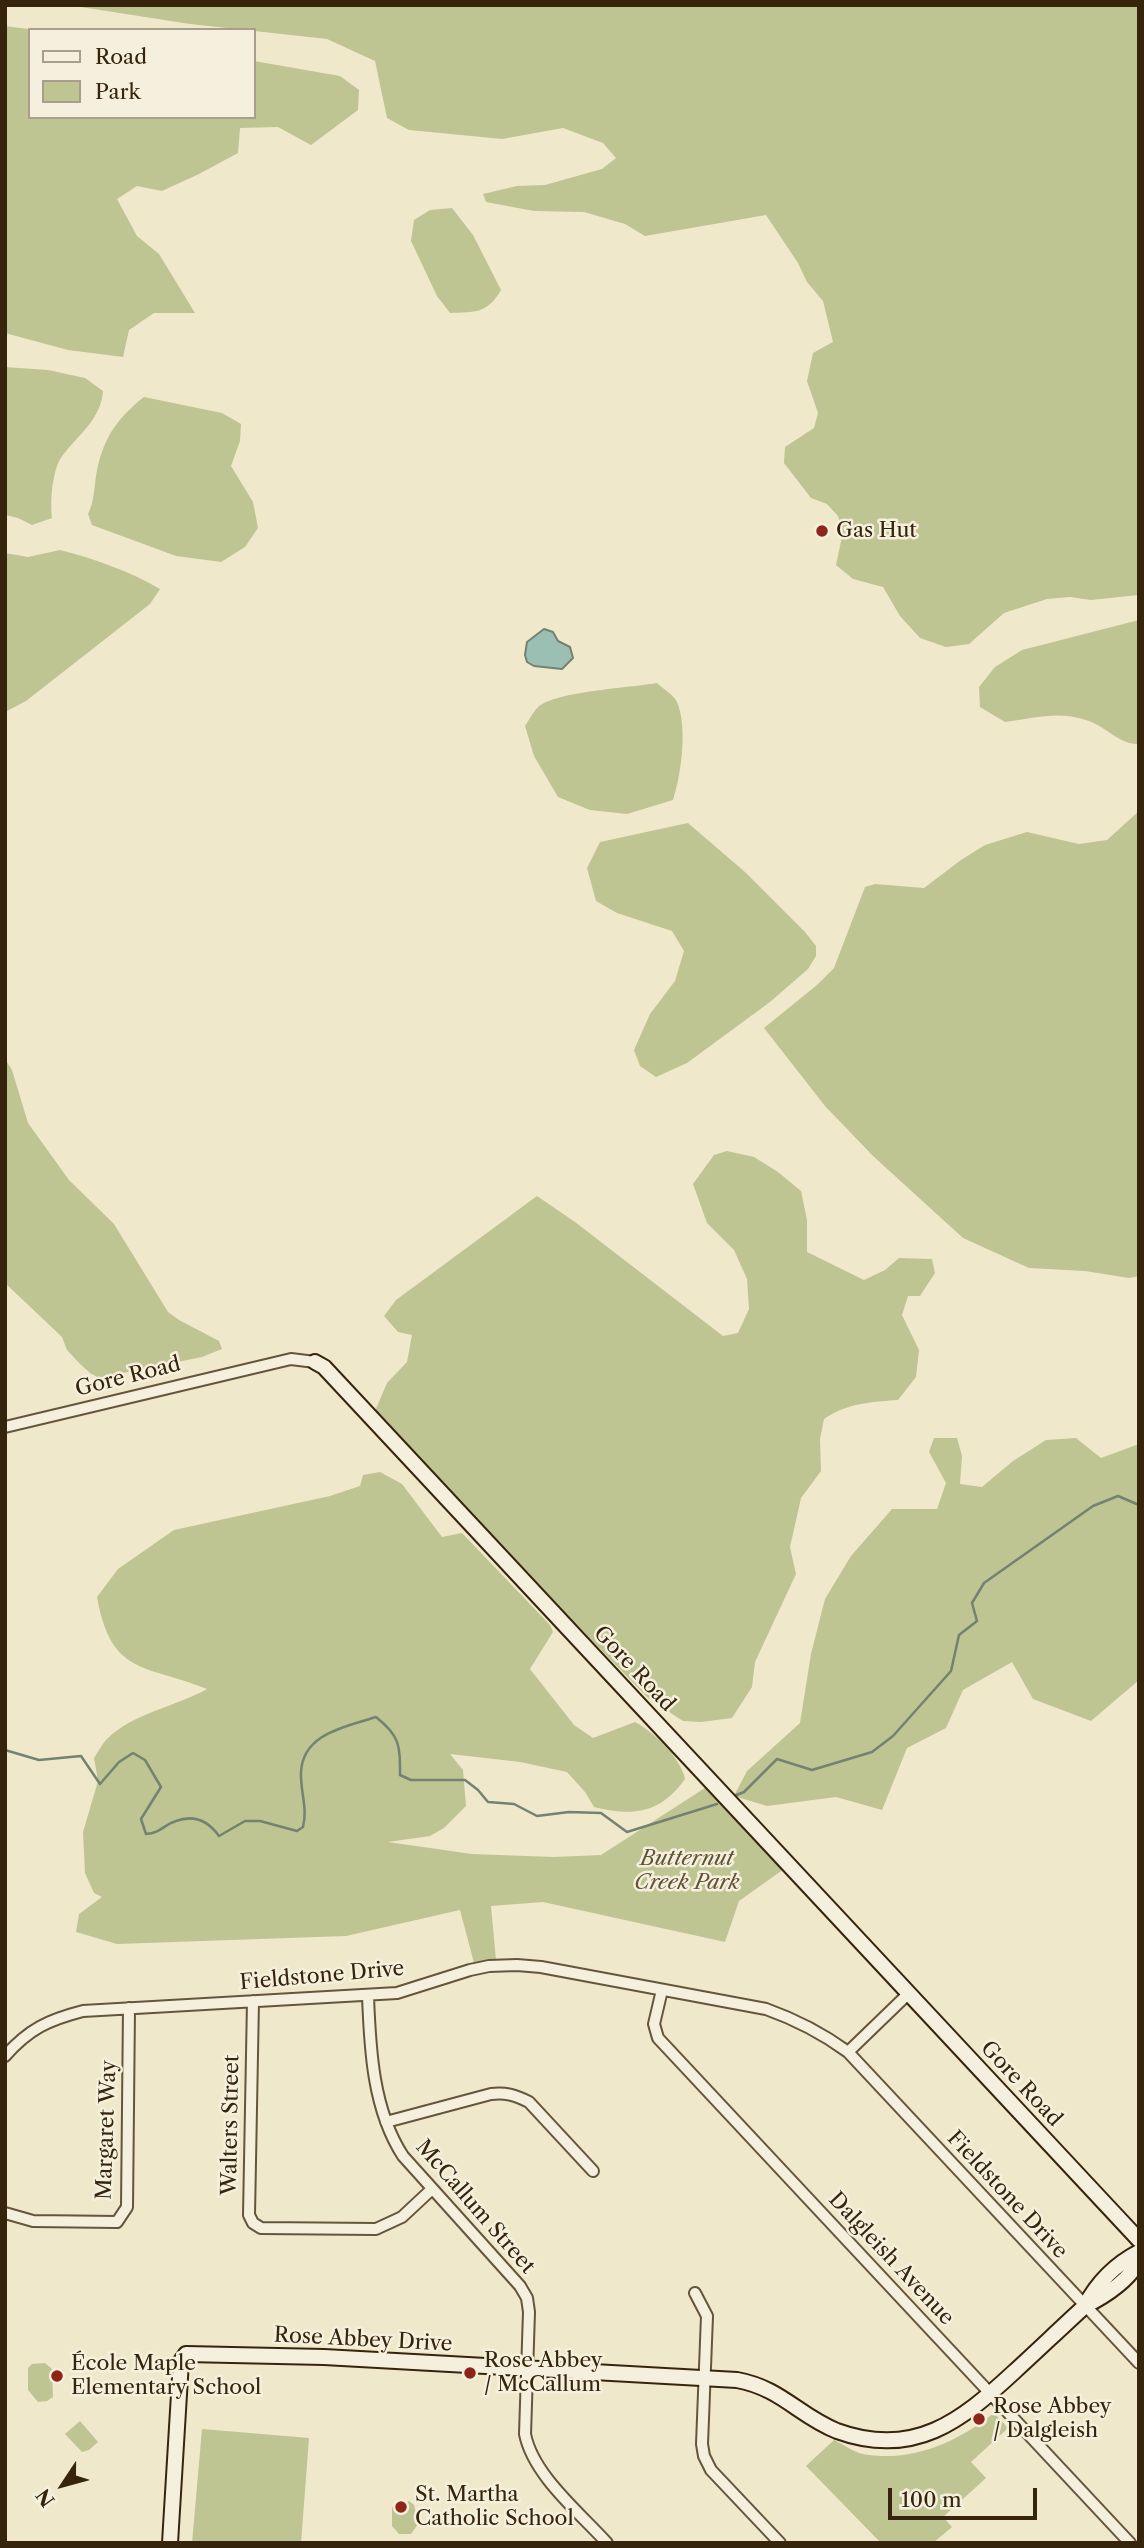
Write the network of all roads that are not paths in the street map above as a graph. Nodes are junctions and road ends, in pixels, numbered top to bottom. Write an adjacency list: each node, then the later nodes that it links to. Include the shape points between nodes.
1 (315, 1362): 2 (street, Gore Road, via 291,1359); 4 (street, Gore Road)
2 (5, 1427)
3 (662, 1990): 5 (street, Fieldstone Drive, via 517,1965 489,1966 397,1993); 8 (street, Fieldstone Drive, via 794,2019); 22 (street, Dalgleish Avenue, via 654,2024 658,2038)
4 (908, 1994): 8 (street); 14 (street, Gore Road)
5 (368, 1996): 6 (street, Fieldstone Drive); 10 (street, McCallum Street, via 377,2095)
6 (253, 2001): 7 (street, Fieldstone Drive); 12 (street, Walters Street, via 249,2215 253,2223 261,2228 376,2229 402,2217)
7 (129, 2008): 9 (street, Fieldstone Drive, via 83,2011 59,2018 22,2037); 13 (street, Margaret Way, via 127,2207 117,2222 33,2221)
8 (848, 2052): 18 (street, Fieldstone Drive)
9 (5, 2056)
10 (386, 2122): 11 (street, via 503,2092 528,2102); 12 (street, McCallum Street, via 402,2156)
11 (593, 2171)
12 (432, 2189): 20 (street, McCallum Street, via 527,2298)
13 (5, 2213)
14 (1139, 2240)
15 (1139, 2252): 18 (street, Rose Abbey Drive, via 1095,2287)
16 (1139, 2261): 18 (street, Rose Abbey Drive, via 1104,2297)
17 (695, 2293): 21 (street, via 707,2316)
18 (1085, 2306): 19 (street, Fieldstone Drive); 22 (street, Rose Abbey Drive)
19 (1139, 2363)
20 (527, 2370): 21 (street, Rose Abbey Drive); 23 (street, Rose Abbey Drive, via 187,2354 181,2361); 24 (street, McCallum Street, via 525,2434 533,2460)
21 (704, 2378): 22 (street, Rose Abbey Drive, via 758,2384 827,2427 890,2440 934,2432 964,2416); 25 (street, via 704,2456 711,2470)
22 (991, 2393): 26 (street, Dalgleish Avenue)
23 (170, 2543)
24 (607, 2543)
25 (780, 2543)
26 (1130, 2543)

